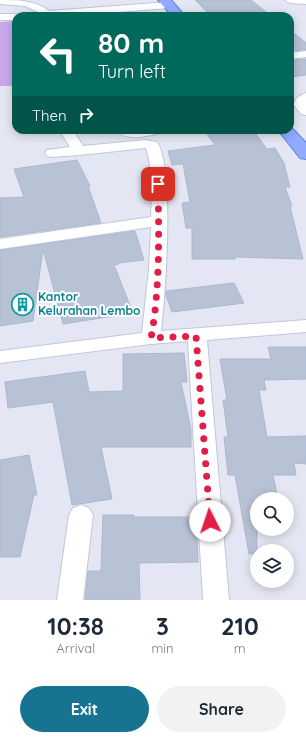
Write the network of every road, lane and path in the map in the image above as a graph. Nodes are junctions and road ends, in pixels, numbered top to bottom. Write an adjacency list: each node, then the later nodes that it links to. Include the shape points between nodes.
1 (290, 0): 3 (street)
2 (0, 1): 6 (street, via 32,4)
3 (306, 1)
4 (167, 2): 5 (street); 9 (main road)
5 (142, 4): 7 (street); 8 (street)
6 (44, 12)
7 (65, 12)
8 (149, 12)
9 (176, 12)
10 (0, 17): 11 (street)
11 (12, 17)
12 (306, 54): 13 (street)
13 (294, 56)
14 (306, 97): 15 (street, via 300,105)
15 (306, 111)
16 (68, 134): 18 (street)
17 (289, 134): 20 (main road)
18 (79, 151): 19 (street); 21 (street, via 133,144 152,145 158,171)
19 (52, 153)
20 (306, 154)
21 (159, 221): 22 (street); 25 (street, via 155,316)
22 (0, 244)
23 (306, 326): 24 (street)
24 (196, 336): 25 (street); 29 (street)
25 (151, 338): 26 (street)
26 (0, 356)
27 (81, 515): 28 (street)
28 (70, 600)
29 (216, 600)

